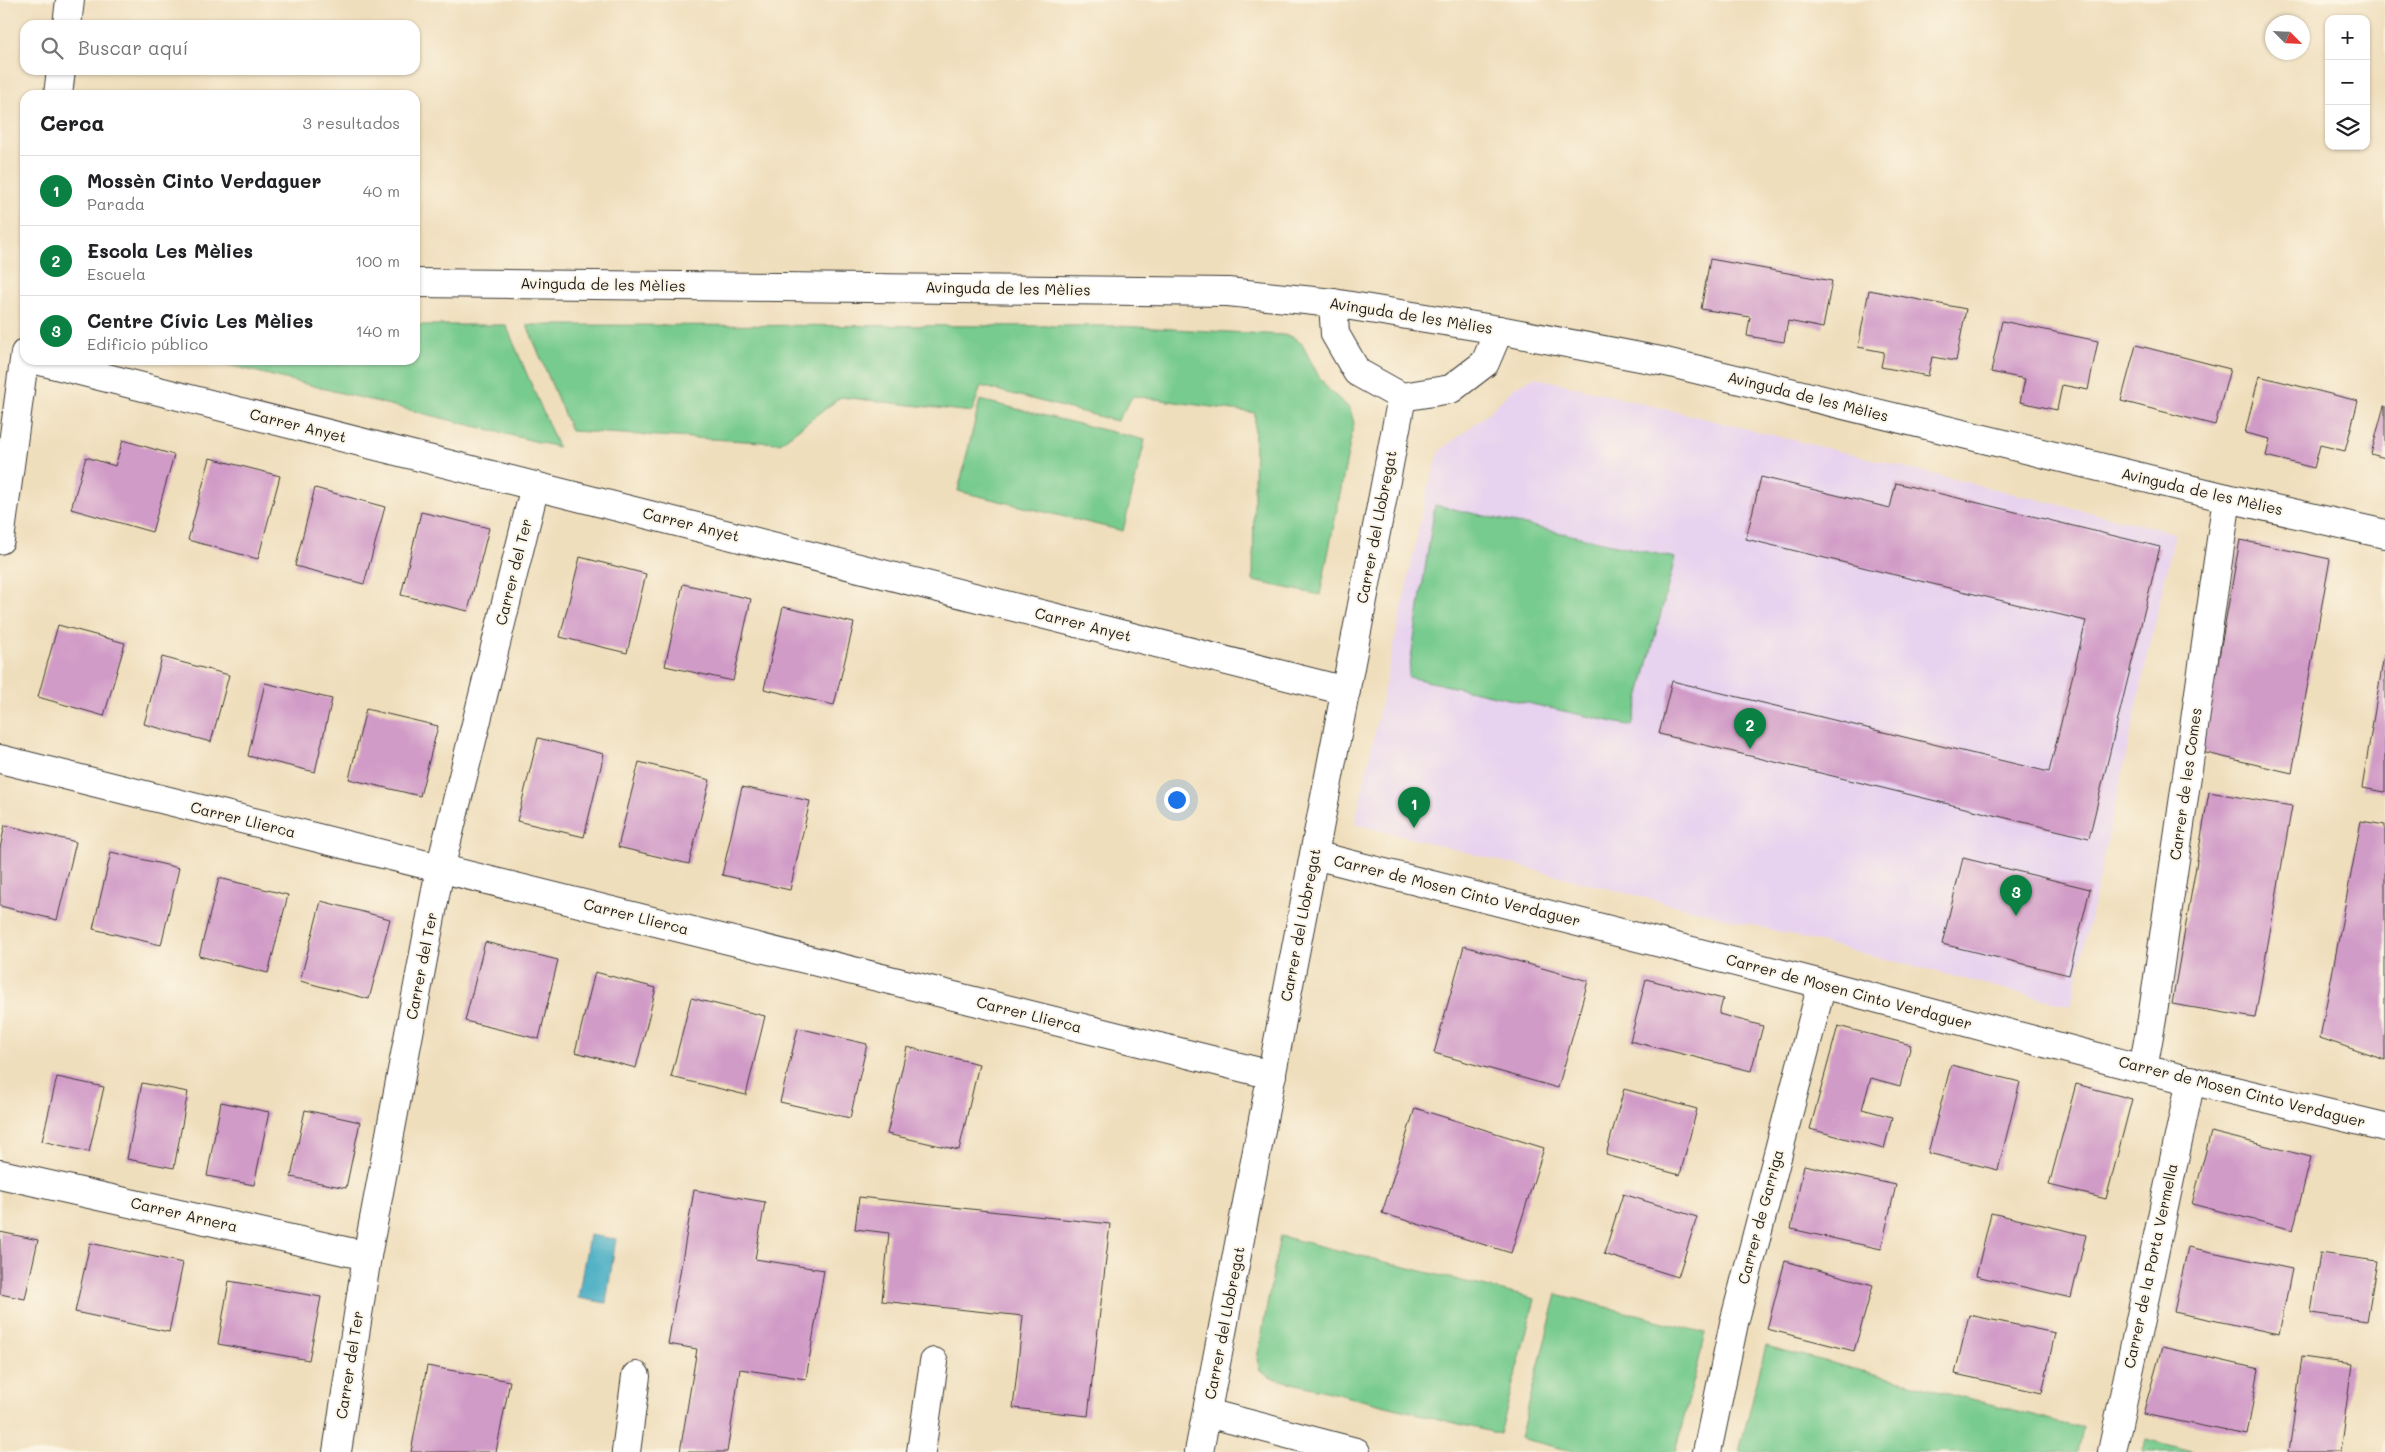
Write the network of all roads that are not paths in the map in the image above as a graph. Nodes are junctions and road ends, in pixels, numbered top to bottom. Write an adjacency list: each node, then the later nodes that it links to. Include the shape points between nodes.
1 (70, 0): 2 (street)
2 (68, 20)
3 (60, 75): 4 (street)
4 (59, 90)
5 (420, 283): 6 (street, Avinguda de les Mèlies, via 1228,292)
6 (1334, 303): 7 (street, Avinguda de les Mèlies); 10 (street, via 1335,334 1357,372)
7 (1500, 330): 10 (street, via 1485,363 1451,388); 12 (street, Avinguda de les Mèlies, via 1666,362)
8 (24, 365): 14 (street)
9 (56, 365): 11 (street, Carrer Anyet)
10 (1402, 398): 15 (street, Carrer del Llobregat)
11 (535, 486): 15 (street, Carrer Anyet); 18 (street, Carrer del Ter)
12 (2227, 498): 13 (street, Avinguda de les Mèlies); 20 (street, Carrer de les Comes)
13 (2385, 534)
14 (0, 540)
15 (1346, 691): 17 (street, Carrer del Llobregat)
16 (0, 759): 18 (street, Carrer Llierca)
17 (1314, 855): 19 (street, Carrer de Mosen Cinto Verdaguer); 21 (street, Carrer del Llobregat)
18 (440, 869): 21 (street, Carrer Llierca); 25 (street, Carrer del Ter)
19 (1822, 984): 20 (street, Carrer de Mosen Cinto Verdaguer); 35 (street, Carrer de Garriga, via 1734,1323)
20 (2143, 1069): 22 (street, Carrer de Mosen Cinto Verdaguer)
21 (1272, 1076): 28 (street, Carrer del Llobregat)
22 (2191, 1080): 23 (street, Carrer de Mosen Cinto Verdaguer); 29 (street, Carrer de la Porta Vermella)
23 (2385, 1127)
24 (0, 1174): 25 (street, Carrer Arnera)
25 (367, 1256): 30 (street, Carrer del Ter)
26 (934, 1362): 32 (street)
27 (636, 1376): 31 (street)
28 (1207, 1413): 33 (street, Carrer del Llobregat); 34 (street)
29 (2114, 1441)
30 (337, 1452)
31 (626, 1452)
32 (921, 1452)
33 (1199, 1452)
34 (1356, 1452)
35 (1707, 1452)

